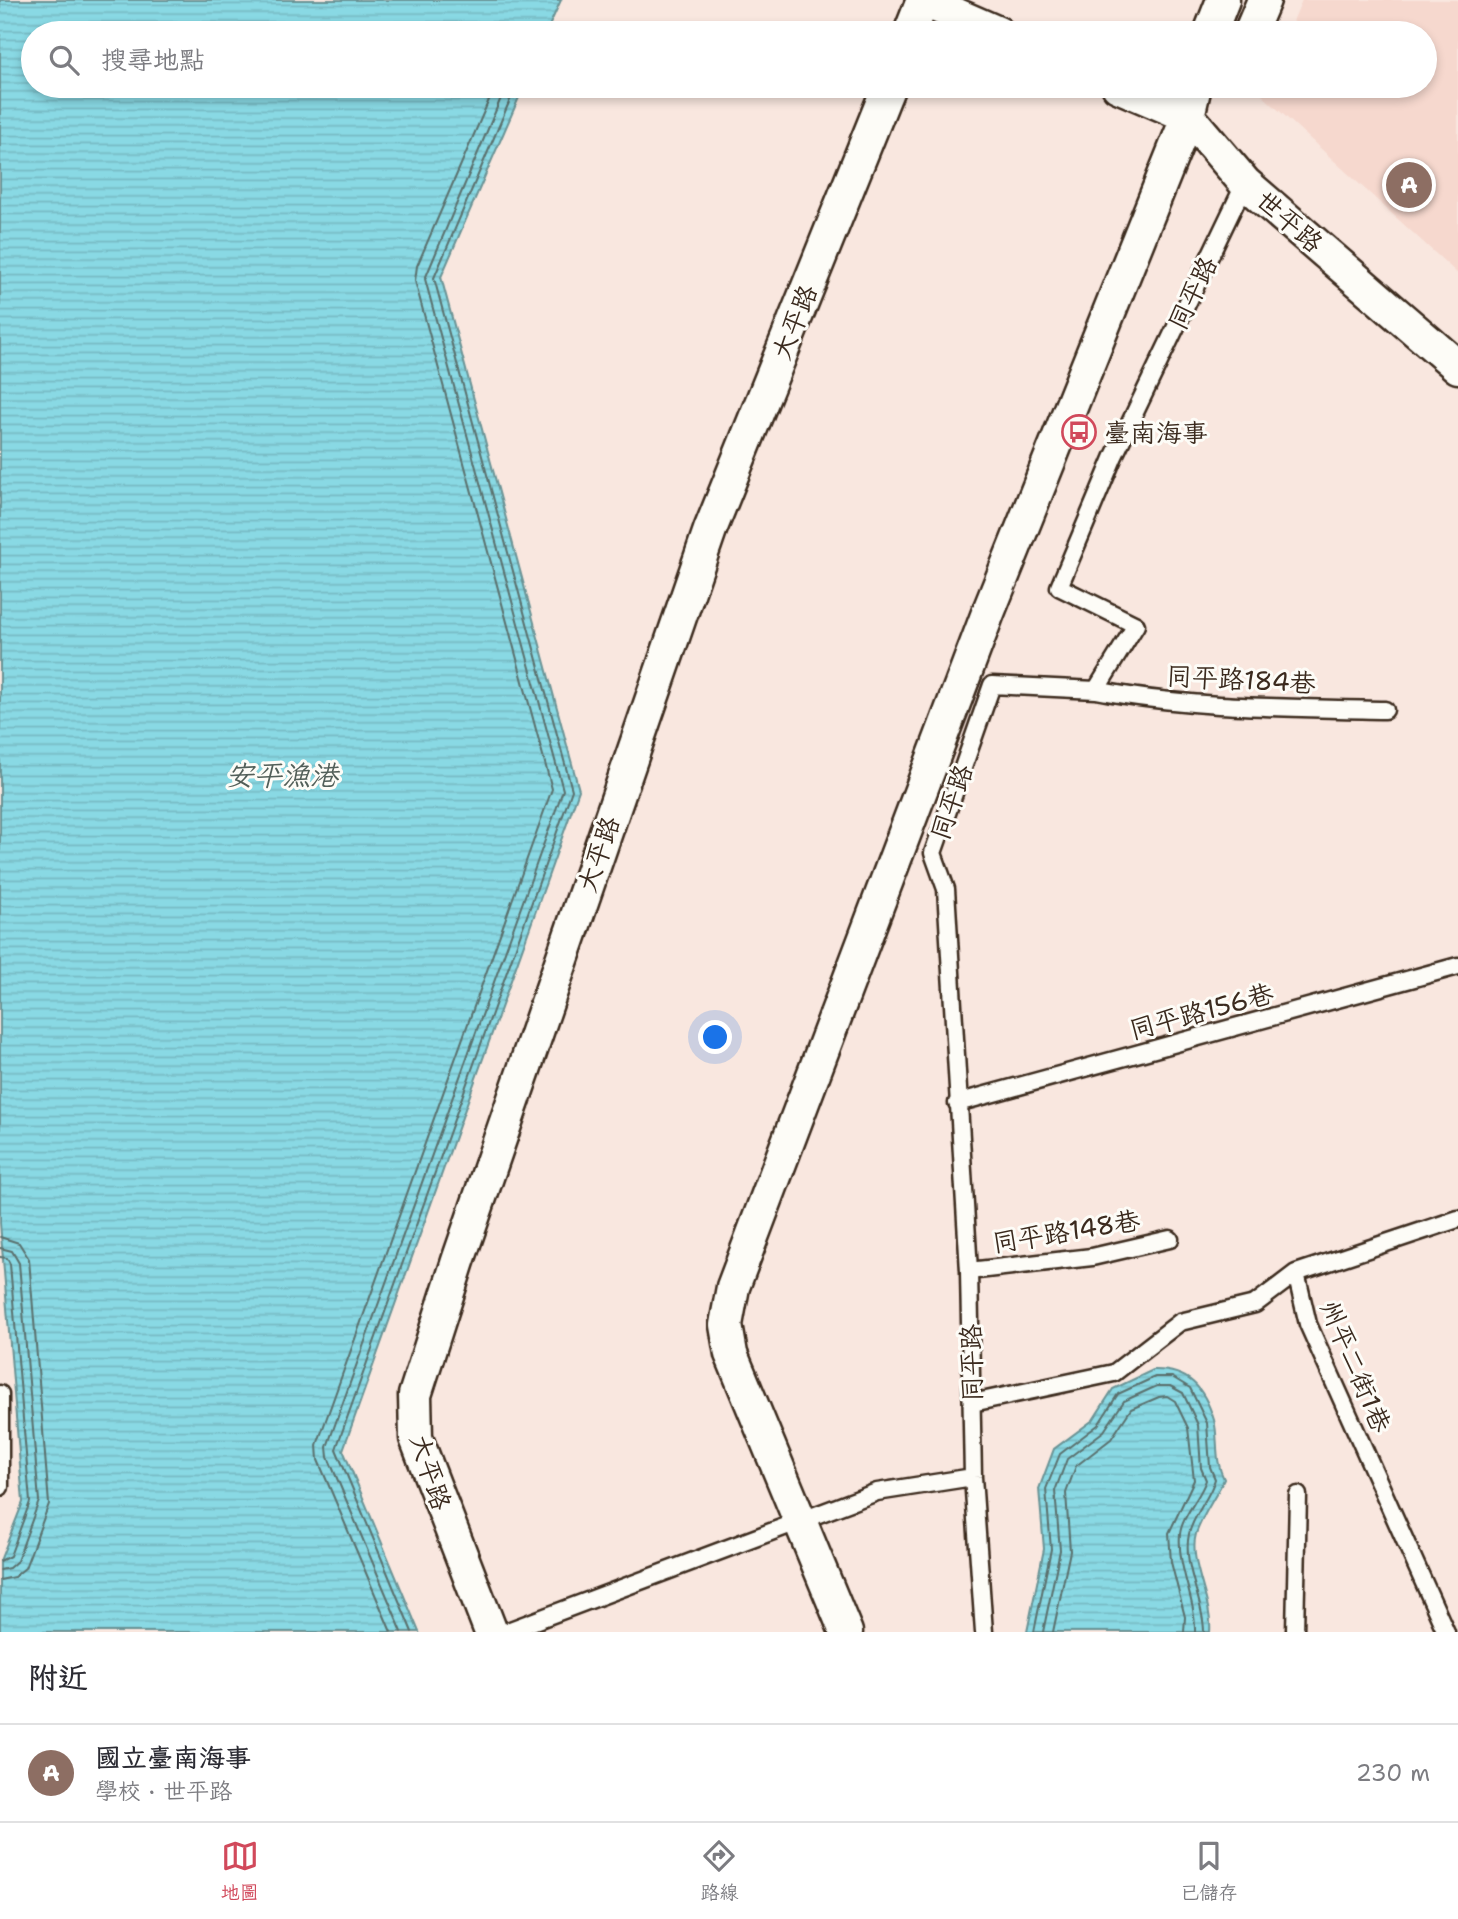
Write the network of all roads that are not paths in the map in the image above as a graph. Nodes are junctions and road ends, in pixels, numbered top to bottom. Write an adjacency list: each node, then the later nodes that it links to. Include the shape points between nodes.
1 (923, 0): 4 (street); 5 (street)
2 (1223, 0): 6 (street)
3 (1264, 0): 7 (street)
4 (915, 21)
5 (971, 21)
6 (1215, 21)
7 (1256, 21)
8 (884, 98): 29 (street, 大平路, via 710,530 457,1261 415,1395 416,1438)
9 (1146, 98): 12 (street, 世平路)
10 (1192, 98): 12 (street, 同平路)
11 (1204, 98): 12 (street, 同平路)
12 (1188, 116): 13 (street, 世平路); 28 (street, 同平路, via 988,613 733,1287 726,1325 731,1354)
13 (1245, 183): 14 (street, 世平路); 15 (lane, 同平路, via 1114,456 1059,587 1136,625)
14 (1458, 367)
15 (1096, 691): 16 (lane, 同平路184巷, via 1205,704); 18 (lane, 同平路, via 992,685 933,853 946,889)
16 (1385, 710)
17 (1458, 966): 18 (lane, 同平路156巷)
18 (957, 1103): 21 (lane, 同平路)
19 (1458, 1219): 22 (lane, 州平二街1巷)
20 (1170, 1239): 21 (lane, 同平路148巷, via 1091,1257)
21 (970, 1271): 24 (lane, 同平路)
22 (1296, 1273): 24 (lane, via 1255,1304 1180,1322 1114,1373); 34 (lane, 州平二街1巷, via 1308,1324)
23 (0, 1394): 26 (lane)
24 (972, 1403): 25 (lane, 同平路)
25 (973, 1477): 28 (lane, via 877,1492); 32 (lane, 同平路)
26 (0, 1487)
27 (1298, 1495): 33 (lane)
28 (799, 1522): 30 (lane); 31 (street, 同平路)
29 (491, 1632)
30 (505, 1632)
31 (846, 1632)
32 (984, 1632)
33 (1295, 1632)
34 (1446, 1632)

